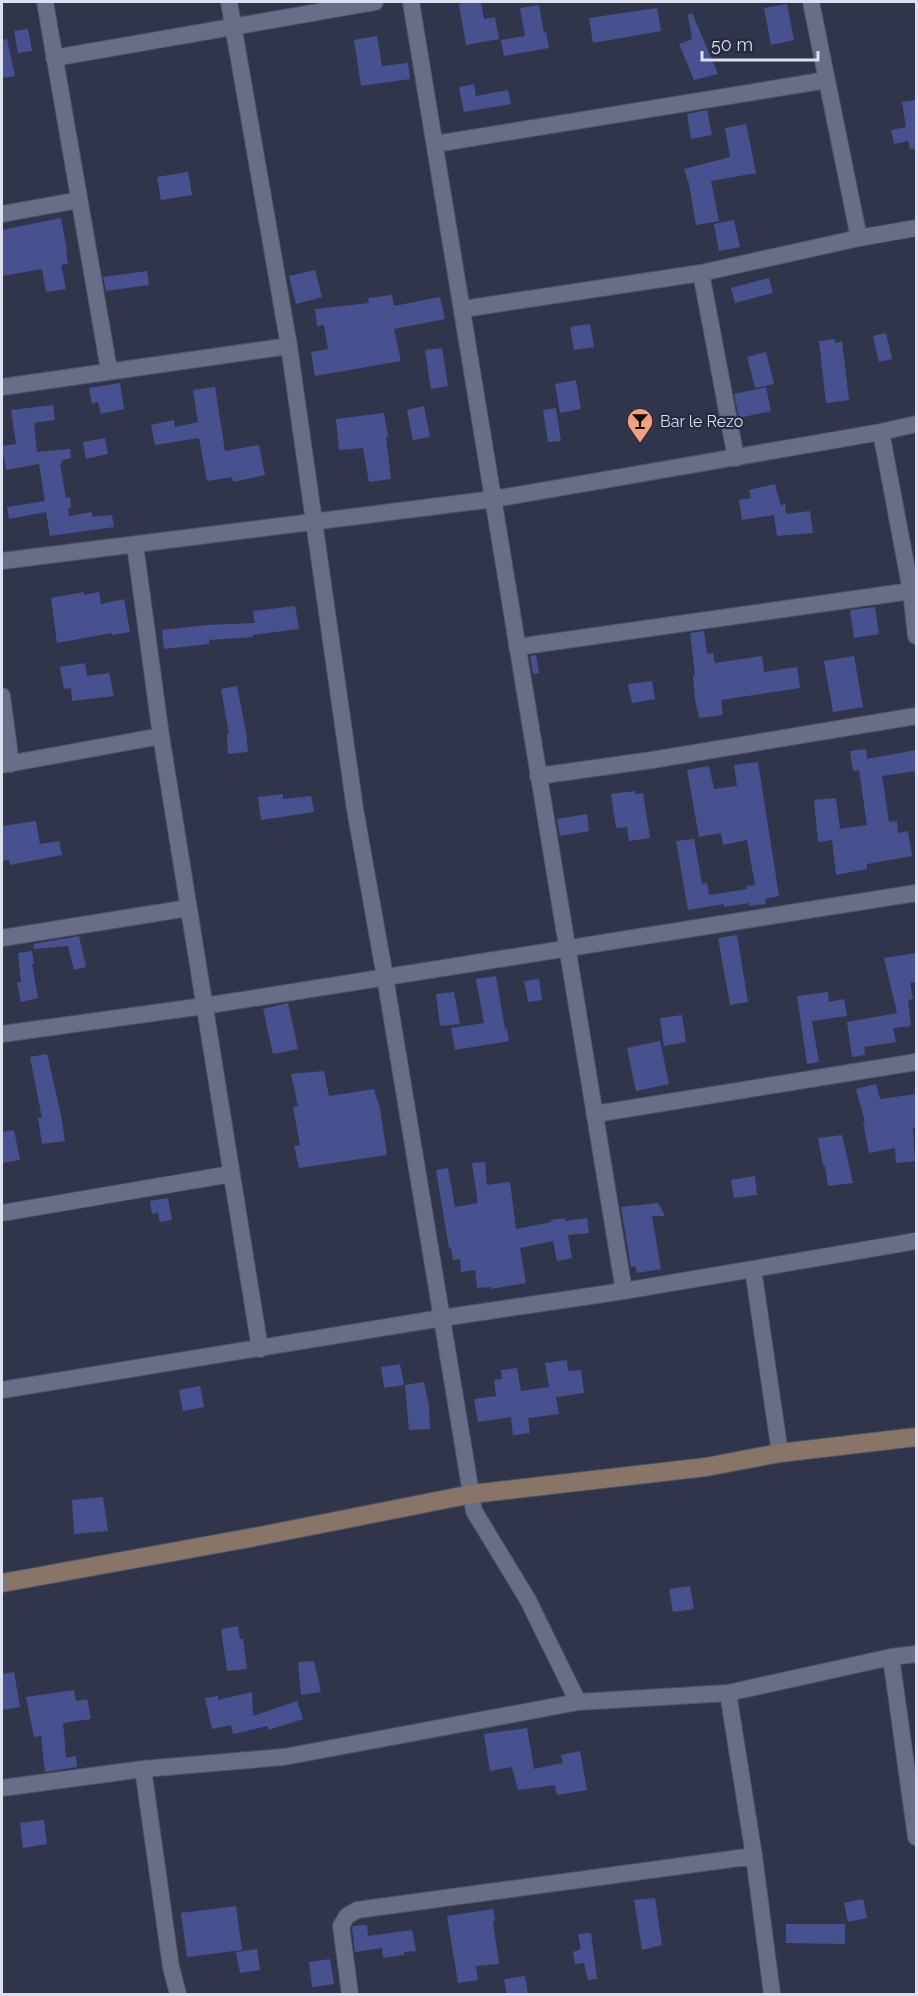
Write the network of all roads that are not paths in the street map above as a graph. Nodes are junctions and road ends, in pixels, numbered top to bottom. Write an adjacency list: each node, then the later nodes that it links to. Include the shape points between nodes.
1 (45, 2): 7 (street)
2 (229, 2): 6 (street)
3 (375, 2): 6 (street)
4 (411, 2): 9 (street)
5 (811, 2): 8 (street)
6 (234, 28): 7 (street); 16 (street)
7 (54, 58): 10 (street)
8 (827, 80): 9 (street); 13 (street)
9 (435, 144): 15 (street)
10 (79, 201): 11 (street); 17 (street)
11 (2, 214)
12 (916, 228): 13 (street)
13 (859, 238): 14 (street)
14 (701, 273): 15 (street); 21 (street)
15 (463, 309): 22 (street)
16 (289, 346): 17 (street); 23 (street)
17 (110, 370): 18 (street)
18 (2, 387)
19 (916, 424): 20 (street)
20 (881, 432): 21 (street); 26 (street)
21 (736, 458): 22 (street)
22 (494, 499): 23 (street); 28 (street)
23 (316, 522): 24 (street); 38 (street, via 355,809)
24 (135, 545): 25 (street); 31 (street)
25 (2, 561)
26 (911, 591): 27 (street); 28 (street)
27 (916, 636)
28 (517, 647): 33 (street)
29 (2, 696): 32 (street)
30 (916, 716): 33 (street)
31 (161, 736): 32 (street); 35 (street)
32 (6, 764)
33 (538, 776): 37 (street)
34 (916, 893): 37 (street)
35 (188, 908): 36 (street); 39 (street)
36 (2, 938)
37 (567, 948): 38 (street); 42 (street)
38 (386, 977): 39 (street); 48 (street)
39 (204, 1006): 40 (street); 43 (street)
40 (2, 1034)
41 (916, 1062): 42 (street)
42 (595, 1114): 47 (street)
43 (231, 1174): 44 (street); 49 (street)
44 (2, 1213)
45 (916, 1241): 46 (street)
46 (753, 1269): 47 (street); 52 (street)
47 (624, 1291): 48 (street)
48 (442, 1318): 49 (street); 53 (street)
49 (260, 1349): 50 (street)
50 (2, 1390)
51 (916, 1437): 52 (street)
52 (780, 1453): 53 (street, via 706,1467)
53 (472, 1494): 54 (street); 58 (street, via 480,1524 528,1600)
54 (2, 1583)
55 (916, 1654): 56 (street)
56 (891, 1657): 57 (street); 61 (street)
57 (728, 1693): 58 (street); 62 (street)
58 (578, 1702): 59 (street, via 284,1757)
59 (143, 1769): 60 (street); 63 (street)
60 (2, 1788)
61 (916, 1837)
62 (754, 1856): 64 (street, via 357,1910 341,1926); 65 (street)
63 (178, 1995)
64 (350, 1995)
65 (772, 1995)

